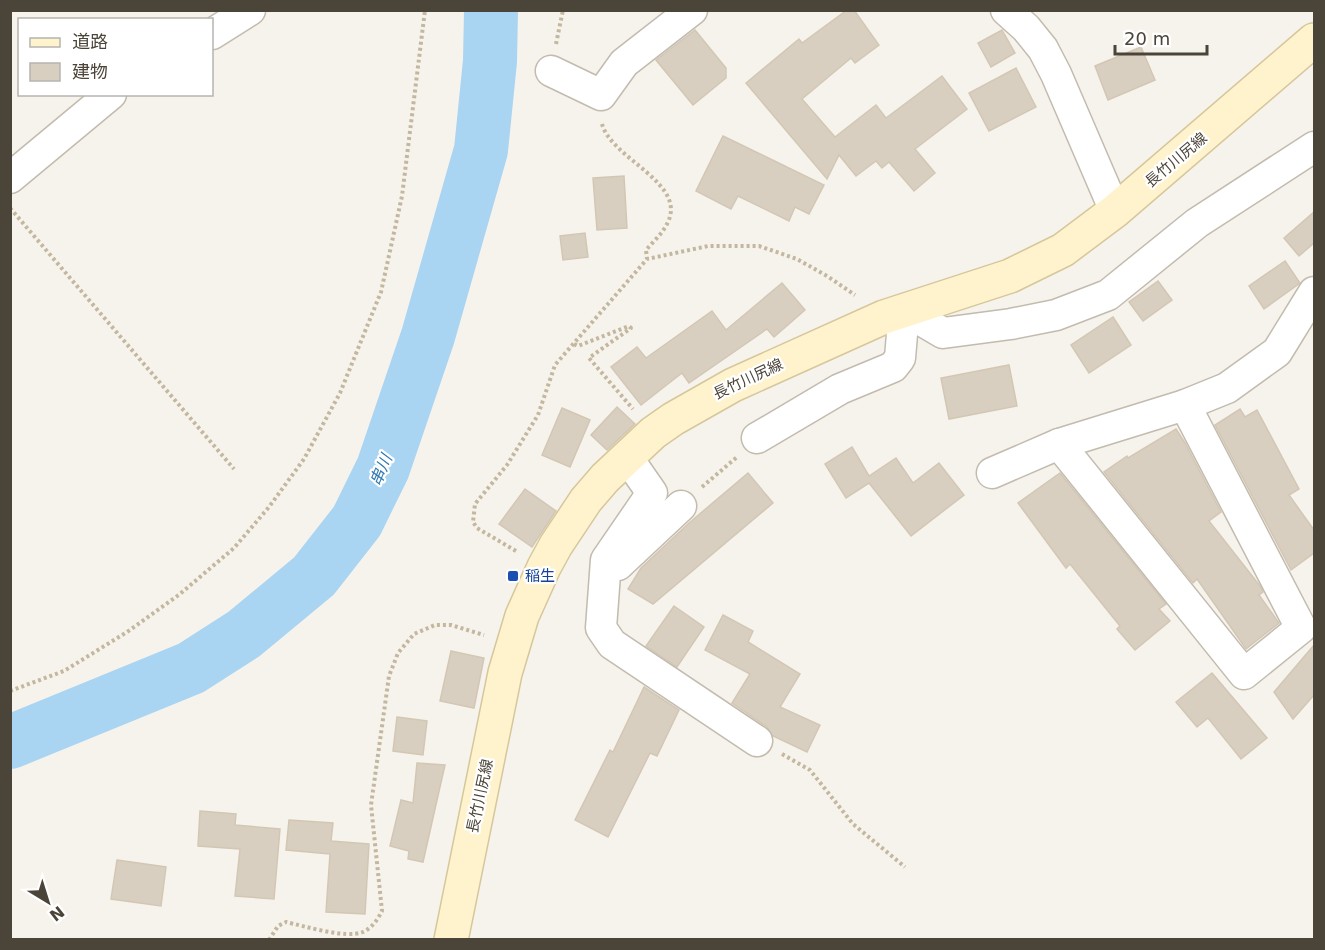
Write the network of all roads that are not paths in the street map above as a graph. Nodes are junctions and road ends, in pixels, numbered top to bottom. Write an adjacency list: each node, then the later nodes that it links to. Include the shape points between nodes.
1 (250, 10): 4 (street)
2 (692, 10): 6 (street, via 624,63 601,95)
3 (1006, 10): 10 (street, via 1044,49)
4 (213, 33)
5 (1314, 40): 10 (main road, 長竹川尻線)
6 (550, 71)
7 (109, 96): 9 (street)
8 (1314, 147): 12 (street, via 1197,223 1108,295 1056,315 943,333)
9 (10, 178)
10 (1116, 211): 12 (main road, 長竹川尻線, via 1063,250 1025,270)
11 (1313, 299): 13 (street, via 1277,352 1227,388)
12 (904, 310): 14 (street, via 900,358 893,367 840,389); 16 (main road, 長竹川尻線, via 733,385 673,419)
13 (1185, 405): 15 (street); 15 (street, via 1301,628 1244,674)
14 (757, 438)
15 (1059, 444): 17 (street)
16 (627, 457): 19 (street, via 652,493 606,560); 21 (main road, 長竹川尻線, via 586,500 556,545 522,616 505,673)
17 (992, 473)
18 (681, 506): 19 (street, via 624,558)
19 (605, 581): 20 (street, via 601,628 612,644)
20 (757, 741)
21 (451, 939)

